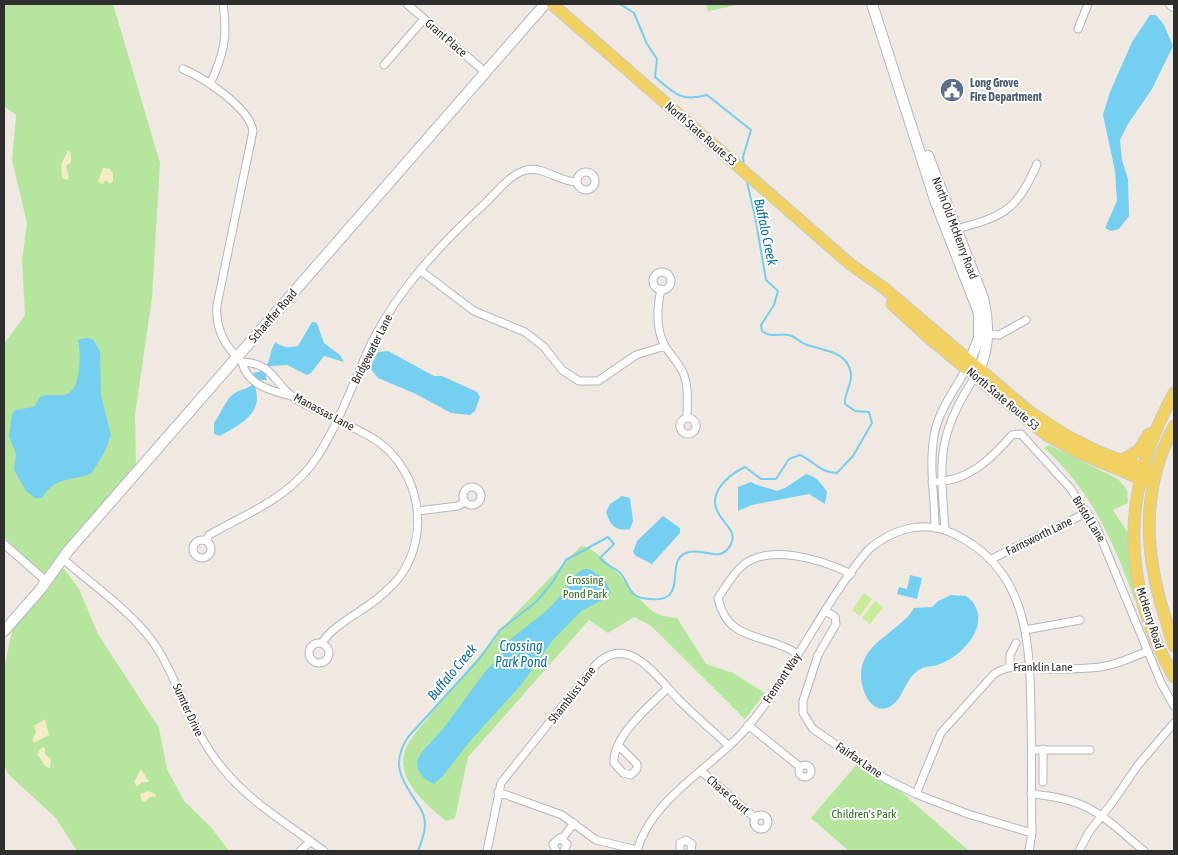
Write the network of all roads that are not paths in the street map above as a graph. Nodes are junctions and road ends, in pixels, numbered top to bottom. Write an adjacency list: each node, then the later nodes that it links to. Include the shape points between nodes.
1 (223, 4): 14 (street, via 227,28 224,52)
2 (407, 4): 9 (street, Grant Place)
3 (545, 4): 13 (street, Schaeffer Road)
4 (552, 4): 24 (main road, North State Route 53, via 850,264 884,288)
5 (872, 4): 17 (street, North Old McHenry Road)
6 (1088, 4): 10 (street)
7 (1171, 4): 8 (street)
8 (1174, 6)
9 (424, 19): 11 (street); 13 (street, Grant Place)
10 (1078, 29)
11 (384, 65)
12 (183, 70): 14 (street, via 202,77)
13 (485, 72): 23 (street, Schaeffer Road)
14 (210, 84): 23 (street, via 245,115 253,131 216,312 223,340)
15 (1037, 164): 17 (street, via 1027,188 1009,209 987,221)
16 (577, 182): 18 (street, Bridgewater Lane, via 539,170 518,173 447,238)
17 (951, 231): 21 (street, North Old McHenry Road, via 983,298 988,322)
18 (421, 271): 22 (street, via 474,310 525,332 562,370 579,381 598,380 636,355); 30 (street, Bridgewater Lane, via 381,326)
19 (661, 289): 22 (street, via 657,312)
20 (1026, 320): 21 (street, via 999,335)
21 (983, 334): 24 (street, North Old McHenry Road, via 984,360)
22 (665, 346): 29 (street, via 687,384)
23 (240, 359): 25 (street, Manassas Lane, via 262,366); 26 (street, via 245,373); 49 (street, Schaeffer Road)
24 (973, 369): 33 (street, via 943,408); 34 (street); 35 (main road, North State Route 53, via 1045,434 1077,452)
25 (274, 375): 26 (street); 28 (street, Manassas Lane)
26 (264, 388): 28 (street)
27 (1174, 393): 31 (main road)
28 (292, 396): 30 (street, Manassas Lane)
29 (688, 418)
30 (336, 419): 43 (street, Manassas Lane, via 379,442 393,455 412,484); 47 (street, Bridgewater Lane, via 309,468 288,489 268,504 209,535)
31 (1156, 425): 35 (main road, via 1139,450); 36 (main road, McHenry Road)
32 (1174, 426): 37 (main road, McHenry Road)
33 (935, 431): 34 (street); 39 (street)
34 (945, 436): 40 (street)
35 (1121, 466): 36 (main road, North State Route 53); 38 (main road, North State Route 53); 41 (main road)
36 (1142, 468): 37 (main road, North State Route 53); 38 (main road, McHenry Road)
37 (1155, 479): 38 (main road, North State Route 53); 59 (main road, McHenry Road, via 1148,528 1149,548 1154,584)
38 (1139, 480): 41 (main road, McHenry Road)
39 (932, 482): 40 (street); 45 (street)
40 (941, 482): 44 (street, Bristol Lane, via 972,473 990,460 1012,435 1018,434 1052,467); 46 (street)
41 (1136, 497): 64 (main road, McHenry Road, via 1134,528 1138,578 1144,606)
42 (465, 502): 43 (street, via 458,506)
43 (418, 511): 58 (street, Manassas Lane, via 414,548 401,576 375,601 328,635)
44 (1086, 512): 50 (street, Farnsworth Lane); 60 (street, Bristol Lane, via 1105,545)
45 (935, 528): 46 (street, Fremont Way); 51 (street, Fremont Way, via 905,528 880,539)
46 (945, 530): 50 (street, Fremont Way, via 972,542)
47 (206, 541)
48 (4, 544): 52 (street)
49 (63, 559): 52 (street, Schaeffer Road); 85 (street, Sumter Drive, via 146,634 168,668 197,733 224,771 251,796)
50 (992, 560): 55 (street, Fremont Way, via 1015,596)
51 (851, 574): 53 (street, Fremont Way); 61 (street, via 801,556 764,556 741,566 718,598 725,618 736,630 781,644)
52 (46, 581): 56 (street, Schaeffer Road)
53 (826, 611): 61 (street, Fremont Way); 78 (street, Fairfax Lane, via 835,617 836,624 818,654 802,713 813,729 886,779)
54 (1080, 620): 55 (street)
55 (1025, 630): 63 (street, Fremont Way)
56 (4, 631)
57 (1016, 643): 62 (street, via 1010,655)
58 (322, 644)
59 (1174, 646)
60 (1148, 651): 63 (street, Franklin Lane, via 1100,667); 66 (street, Bristol Lane)
61 (798, 654): 68 (street, Fremont Way)
62 (1010, 667): 63 (street, Franklin Lane); 78 (street, Franklin Lane, via 994,674 948,723 935,745)
63 (1031, 668): 72 (street, Fremont Way)
64 (1174, 677)
65 (668, 688): 69 (street, via 634,722); 70 (street, Shambliss Lane); 77 (street, Shambliss Lane, via 640,660 630,655 620,652 601,658 509,770)
66 (1174, 706)
67 (1174, 723): 80 (street, via 1138,765)
68 (748, 725): 70 (street, Fremont Way); 74 (street)
69 (618, 745)
70 (729, 746): 75 (street, Fremont Way)
71 (1043, 749): 72 (street); 73 (street); 76 (street)
72 (1032, 750): 79 (street, Fremont Way)
73 (1090, 750)
74 (800, 767)
75 (702, 772): 81 (street, Chase Court); 92 (street, Fremont Way, via 651,820)
76 (1043, 782)
77 (498, 792): 82 (street, via 562,815); 89 (street, Shambliss Lane)
78 (916, 794): 83 (street, Fairfax Lane, via 968,814)
79 (1031, 794): 80 (street, via 1072,800); 83 (street, Fremont Way)
80 (1102, 816): 95 (street); 96 (street)
81 (755, 818)
82 (574, 823): 84 (street); 92 (street, via 596,840)
83 (1032, 832): 94 (street, Fremont Way)
84 (562, 838): 90 (street, via 552,846); 91 (street, via 567,844)
85 (311, 841): 87 (street); 88 (street, Sumter Drive)
86 (693, 850): 93 (street, via 690,842 684,840 678,845)
87 (300, 851)
88 (324, 851)
89 (487, 851)
90 (556, 851)
91 (564, 851)
92 (637, 851)
93 (680, 851)
94 (1029, 851)
95 (1079, 851)
96 (1144, 851)

